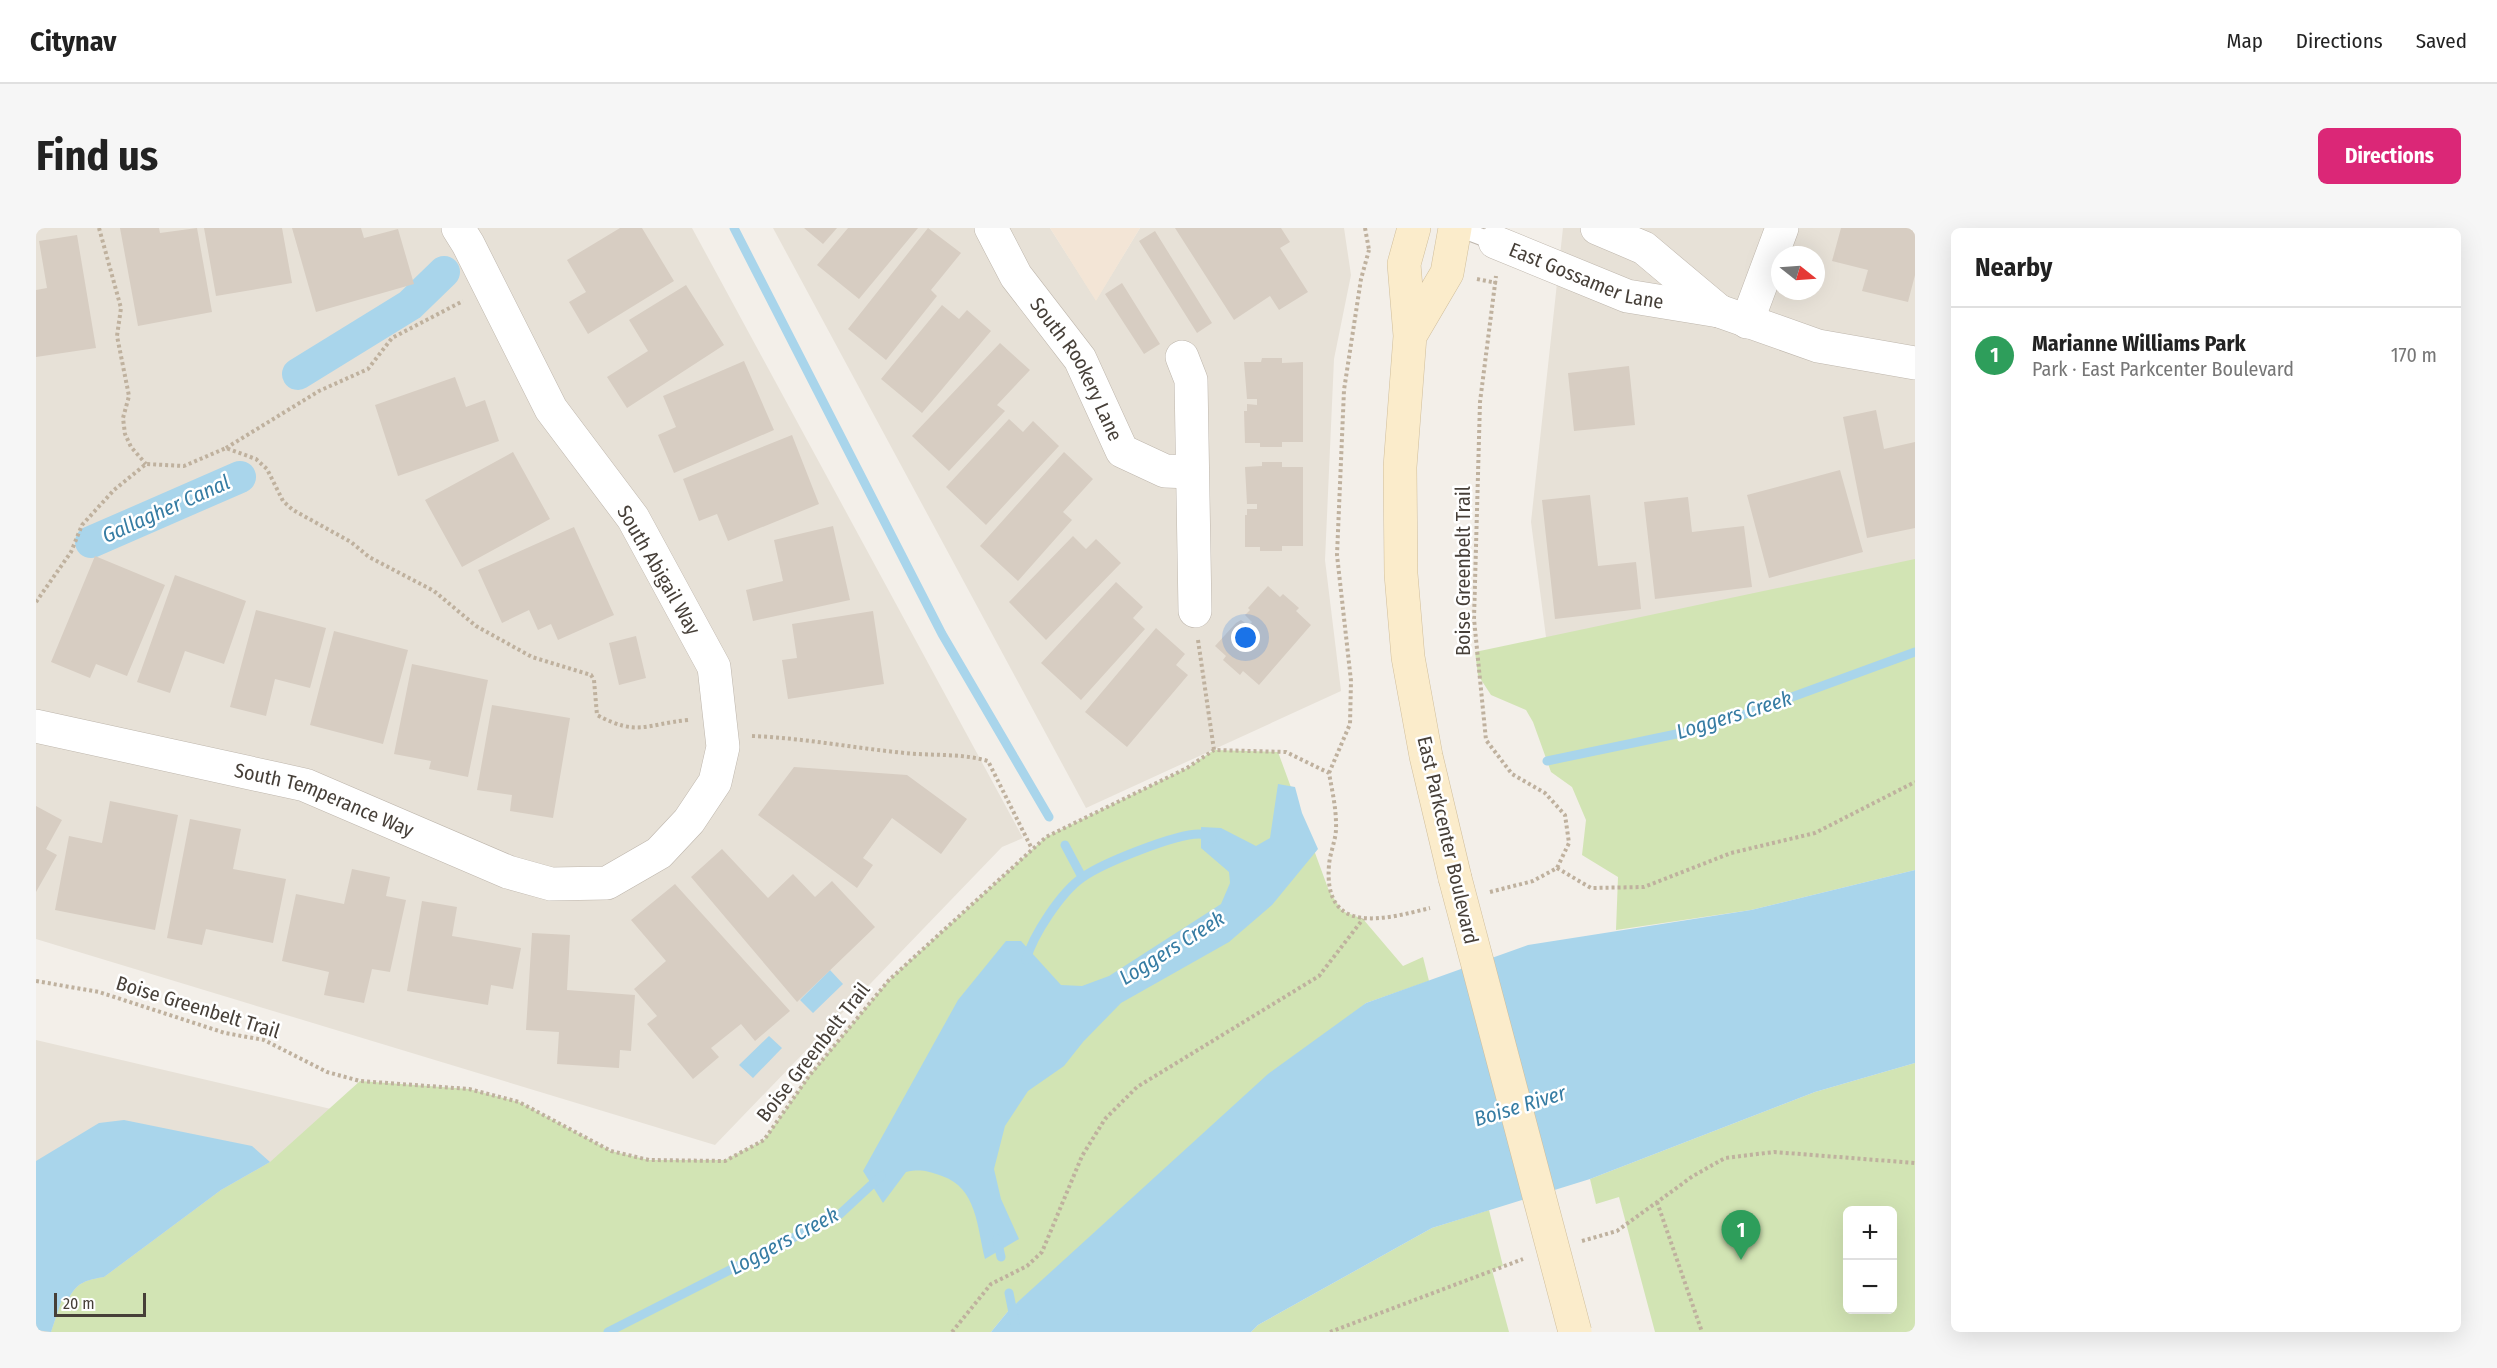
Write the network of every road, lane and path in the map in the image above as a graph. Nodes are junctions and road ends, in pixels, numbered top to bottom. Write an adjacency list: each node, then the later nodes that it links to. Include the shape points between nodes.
1 (99, 228): 19 (path, via 121,308 117,336 129,396 123,418 125,434)
2 (992, 228): 20 (street, South Rookery Lane, via 1016,276 1080,359 1122,451 1165,471)
3 (1365, 228): 10 (path)
4 (1414, 228): 15 (main road, East Parkcenter Boulevard, via 1404,264)
5 (1456, 228): 9 (lane, East Gossamer Lane); 15 (main road, East Parkcenter Boulevard, via 1447,273)
6 (1597, 228): 14 (street, East Gossamer Lane, via 1644,248)
7 (1782, 228): 14 (street)
8 (472, 233): 30 (street, South Abigail Way, via 551,409 633,518 714,667 723,747 715,782 689,821 659,853)
9 (1495, 242): 14 (street, East Gossamer Lane, via 1627,296)
10 (1369, 250): 11 (path); 27 (path, via 1344,390 1337,555 1351,681 1350,724)
11 (1376, 255)
12 (1476, 279): 28 (path, Boise Greenbelt Trail, via 1497,283 1480,402 1475,652 1486,740 1512,774 1545,793 1565,815 1569,843 1557,868 1591,888 1644,887 1731,853 1815,833)
13 (464, 301): 18 (path, via 392,338 368,369 319,391)
14 (1733, 317): 17 (street, East Gossamer Lane, via 1818,346)
15 (1410, 336): 38 (main road, East Parkcenter Boulevard, bridge, via 1400,467 1401,574 1408,657 1455,879)
16 (1182, 357): 20 (street, via 1191,380)
17 (1915, 363)
18 (226, 448): 19 (path, via 184,466); 23 (path, via 256,459 267,469 283,501 294,510 351,542 369,557 434,591 476,626 532,657 591,675 597,715 614,724 641,730)
19 (146, 464): 21 (path, via 114,490 82,525 71,552)
20 (1191, 472): 22 (street)
21 (36, 602)
22 (1195, 611): 26 (path)
23 (690, 719)
24 (36, 726): 30 (street, South Temperance Way, via 304,785 508,872 551,884)
25 (750, 736): 29 (path, via 798,738 988,761)
26 (1214, 750): 27 (path, via 1286,752); 29 (path, Boise Greenbelt Trail, via 1187,768 1046,837)
27 (1329, 773): 36 (path, via 1336,826 1329,891 1342,911 1363,919 1319,976 1137,1087 1105,1119 1082,1156 1042,1252 1027,1266 991,1284)
28 (1915, 782)
29 (1032, 849): 31 (path, Boise Greenbelt Trail, via 889,980 809,1076 764,1140 725,1161 649,1160 611,1151 519,1102 469,1089 360,1081 327,1072 264,1040 225,1033 99,992)
30 (607, 883)
31 (36, 981)
32 (1915, 1163): 33 (path, via 1774,1152 1725,1158)
33 (1657, 1202): 34 (path, via 1617,1231); 39 (path)
34 (1574, 1244)
35 (1531, 1257): 37 (path)
36 (952, 1332)
37 (1330, 1332)
38 (1575, 1332)
39 (1701, 1332)

